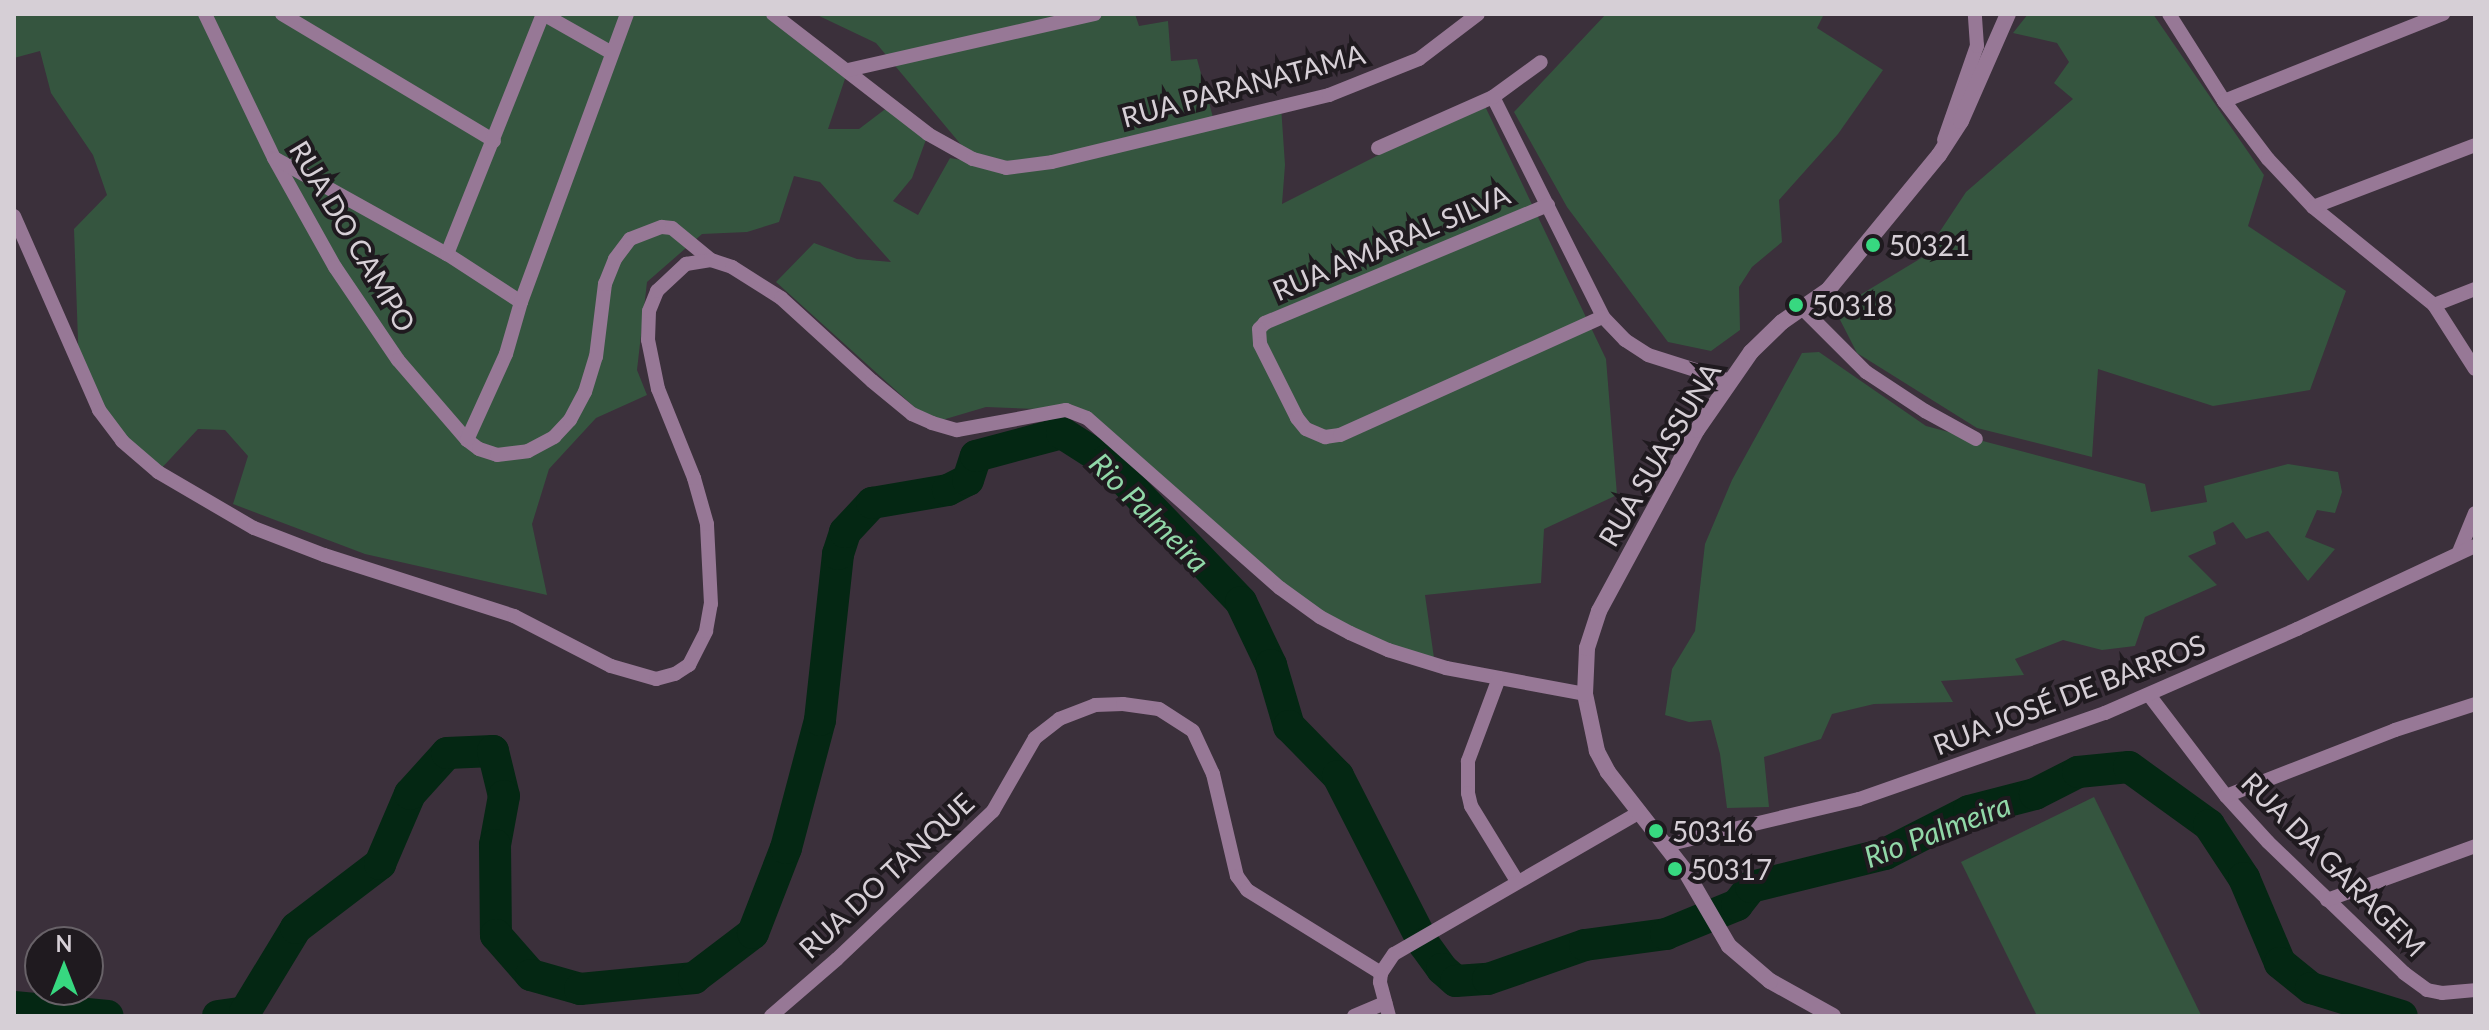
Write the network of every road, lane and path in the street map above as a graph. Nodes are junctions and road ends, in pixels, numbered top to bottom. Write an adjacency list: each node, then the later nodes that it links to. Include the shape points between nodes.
1 (205, 14): 21 (street, RUA DO CAMPO)
2 (282, 14): 17 (street)
3 (543, 14): 12 (street); 17 (street)
4 (627, 14): 12 (street)
5 (773, 14): 14 (street)
6 (1095, 14): 14 (street)
7 (1478, 14): 14 (street, RUA PARANATAMA, via 1419,59 1329,95 1052,162 1006,168 973,159 928,134)
8 (1975, 14): 20 (street, via 1974,57)
9 (2008, 14): 20 (street, RUA SUASSUNA, via 1961,121)
10 (2169, 14): 16 (street)
11 (2443, 14): 16 (street)
12 (612, 53): 28 (street)
13 (1541, 62): 15 (street)
14 (848, 70)
15 (1493, 97): 19 (street); 22 (street)
16 (2224, 101): 23 (street)
17 (494, 141): 25 (street)
18 (2475, 145): 23 (street)
19 (1378, 148)
20 (1939, 155): 30 (street, RUA SUASSUNA, via 1828,290)
21 (274, 158): 25 (street); 35 (street, RUA DO CAMPO, via 335,267 390,349)
22 (1548, 205): 31 (street); 31 (street, RUA AMARAL SILVA, via 1265,323 1259,329 1260,344 1297,418 1306,429 1325,437 1340,435)
23 (2313, 207): 29 (street)
24 (14, 216): 26 (street, via 99,410 122,441 158,472 254,528 514,616 611,666 656,679 689,665 700,649 711,604 707,524 658,389 648,340 649,311 669,277 686,264)
25 (447, 254): 28 (street)
26 (711, 260): 35 (street, RUA DO CAMPO, via 672,228 630,239 605,284 596,357 570,420 554,437 528,451 497,455); 39 (street, via 781,298 912,414 957,430 1042,412 1066,410 1087,418 1320,617 1388,650)
27 (2475, 289): 29 (street)
28 (521, 302): 35 (street, via 506,354)
29 (2434, 305): 32 (street)
30 (1802, 308): 33 (street, RUA SUASSUNA, via 1751,352); 34 (street, via 1866,372)
31 (1603, 317): 33 (street, via 1648,355)
32 (2474, 366)
33 (1730, 381): 40 (street, RUA SUASSUNA, via 1697,430 1599,611 1587,648)
34 (1976, 439)
35 (467, 440)
36 (2475, 513): 38 (street)
37 (2475, 546): 38 (street, RUA JOSÉ DE BARROS)
38 (2459, 552): 41 (street, RUA JOSÉ DE BARROS)
39 (1499, 678): 40 (street); 47 (street, via 1468,761 1468,793)
40 (1585, 694): 44 (street, RUA SUASSUNA, via 1597,751)
41 (2149, 695): 43 (street, RUA DA GARAGEM); 45 (street, RUA JOSÉ DE BARROS, via 1859,799)
42 (2475, 704): 43 (street)
43 (2226, 796): 48 (street, RUA DA GARAGEM)
44 (1640, 812): 45 (street, RUA SUASSUNA); 47 (street)
45 (1666, 845): 54 (street, RUA SUASSUNA, via 1729,946 1748,966)
46 (2475, 846): 48 (street)
47 (1517, 881): 49 (street, via 1394,954)
48 (2327, 900): 50 (street, RUA DA GARAGEM, via 2427,990)
49 (1381, 973): 51 (street); 52 (street, RUA DO TANQUE, via 1247,890 1228,849 1213,774 1193,731 1159,709 1095,705 1059,719 1035,738 993,811)
50 (2475, 990)
51 (1387, 1010): 53 (street)
52 (771, 1016)
53 (1354, 1016)
54 (1833, 1016)

